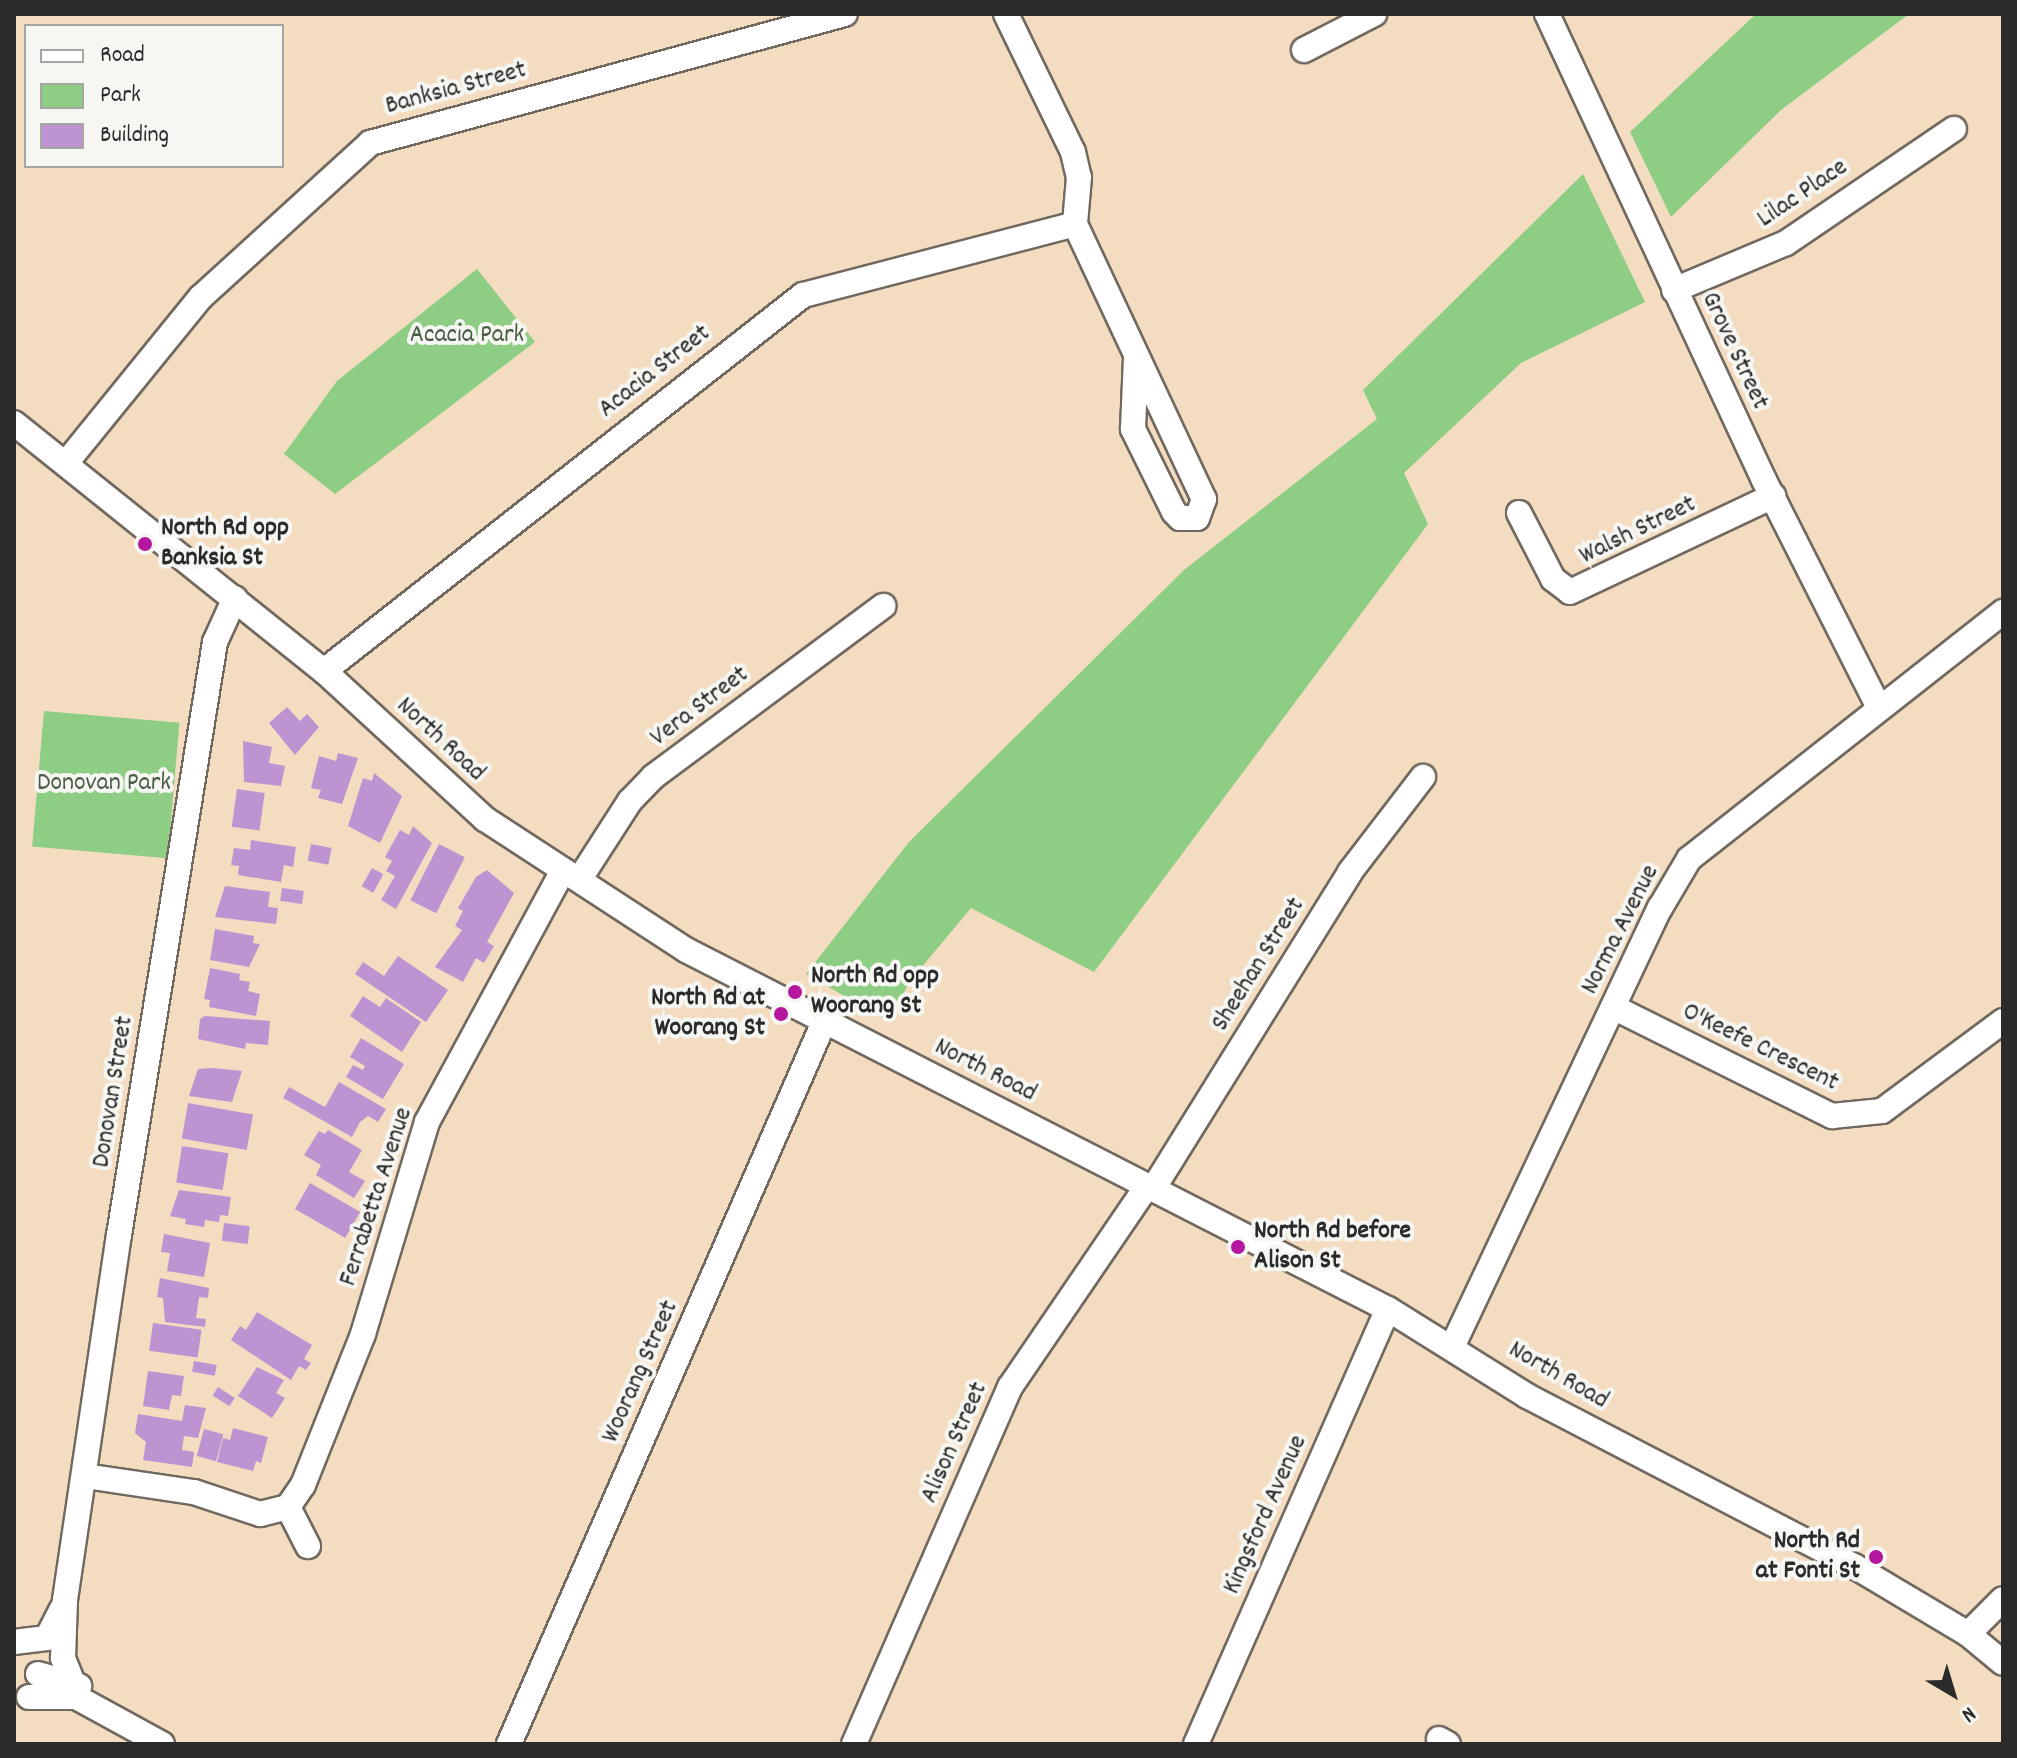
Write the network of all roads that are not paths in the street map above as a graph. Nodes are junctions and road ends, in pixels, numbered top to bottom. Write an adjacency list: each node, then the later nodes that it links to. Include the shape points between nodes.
1 (845, 14): 11 (street, Banksia Street, via 370,143 201,297)
2 (1006, 14): 7 (street, via 1073,152 1079,177)
3 (1374, 14): 5 (street)
4 (1547, 14): 8 (street, Grove Street)
5 (1304, 50)
6 (1954, 129): 8 (street, Lilac Place, via 1786,243)
7 (1075, 224): 9 (street); 17 (street, Acacia Street, via 803,295)
8 (1674, 290): 12 (street, Grove Street)
9 (1136, 357): 9 (street, via 1133,429 1174,512 1188,520 1197,518 1204,499)
10 (14, 423): 11 (street, North Road)
11 (66, 463): 14 (street, North Road)
12 (1773, 496): 13 (street, Walsh Street, via 1570,592 1553,579); 18 (street, Grove Street)
13 (1519, 513)
14 (235, 598): 17 (street, North Road); 27 (street, Donovan Street, via 215,642)
15 (883, 606): 20 (street, Vera Street, via 653,777)
16 (2003, 612): 18 (street, Norma Avenue)
17 (324, 671): 20 (street, North Road, via 485,819)
18 (1879, 708): 21 (street, Norma Avenue, via 1689,859)
19 (1423, 777): 24 (street, Sheehan Street, via 1350,872)
20 (571, 875): 23 (street, North Road, via 686,950); 28 (street, Ferrabetta Avenue, via 427,1122 363,1334 299,1494)
21 (1613, 1007): 22 (street, O'Keefe Crescent, via 1832,1116 1882,1111); 26 (street, Norma Avenue)
22 (2003, 1021)
23 (824, 1022): 24 (street, North Road); 39 (street, Woorang Street)
24 (1150, 1188): 25 (street, North Road); 40 (street, Alison Street, via 1010,1387)
25 (1388, 1309): 26 (street, North Road); 41 (street, Kingsford Avenue)
26 (1453, 1345): 32 (street, North Road, via 1527,1396 1782,1526)
27 (85, 1476): 28 (street, via 194,1492 260,1514); 31 (street, Donovan Street)
28 (288, 1507): 29 (street)
29 (308, 1546)
30 (2003, 1599): 32 (street)
31 (64, 1611): 33 (street, Donovan Street, via 54,1629); 35 (street, Donovan Street, via 63,1658)
32 (1968, 1634): 34 (street, North Road)
33 (24, 1657): 35 (street); 36 (street, Donovan Street)
34 (2003, 1663)
35 (73, 1683): 37 (street)
36 (20, 1702): 37 (street, via 67,1695)
37 (116, 1715): 38 (street)
38 (162, 1744)
39 (509, 1744)
40 (854, 1744)
41 (1196, 1744)

